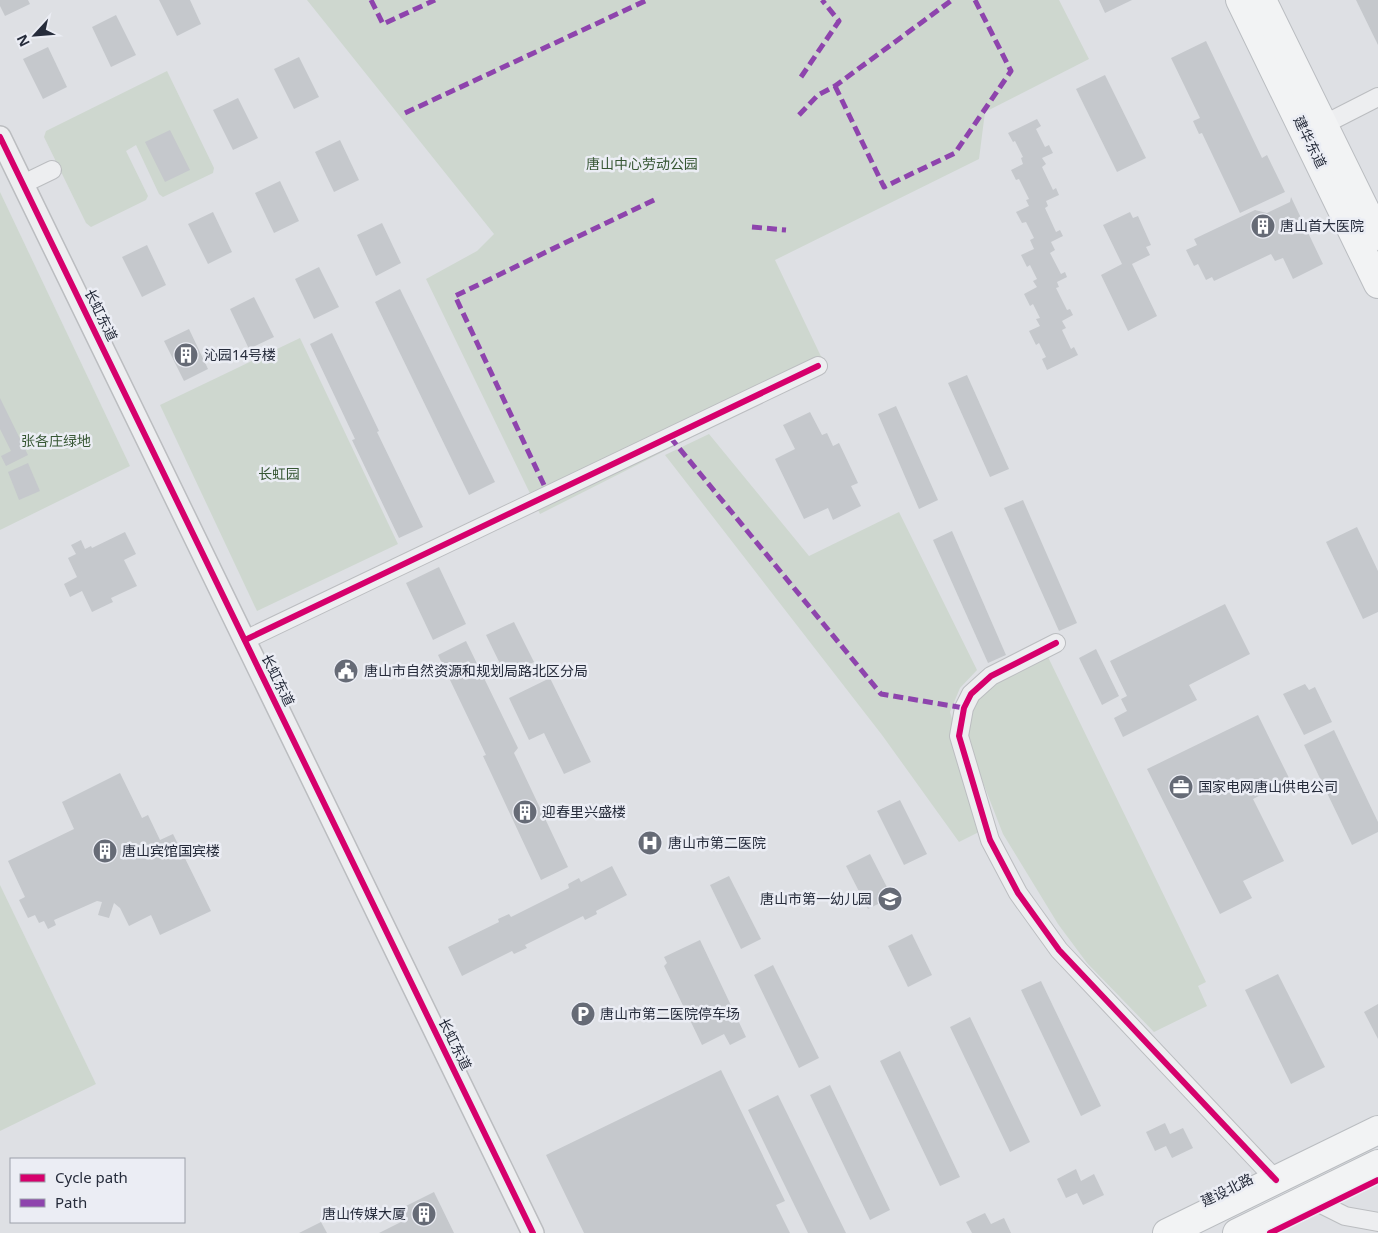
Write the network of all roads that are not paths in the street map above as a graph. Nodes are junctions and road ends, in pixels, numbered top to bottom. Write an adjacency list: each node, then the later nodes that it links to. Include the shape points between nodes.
1 (1240, 0): 10 (main road, 建华东道)
2 (1262, 0): 4 (main road, 建华东道)
3 (1378, 97): 4 (street)
4 (1323, 124): 9 (main road, 建华东道)
5 (0, 137): 6 (street, 长虹东道)
6 (5, 160): 8 (street, 长虹东道)
7 (52, 170): 8 (street)
8 (23, 184): 12 (street, 长虹东道)
9 (1378, 236)
10 (1378, 284)
11 (818, 366): 12 (street)
12 (245, 640): 19 (street, 长虹东道)
13 (1056, 643): 16 (street, via 991,676 971,694 964,708 959,736 990,840 1018,893 1059,950)
14 (1378, 1130): 16 (main road, 建设北路)
15 (1378, 1164): 17 (main road)
16 (1276, 1180): 20 (main road, 建设北路)
17 (1308, 1198): 18 (street, via 1345,1216); 21 (main road)
18 (1378, 1222)
19 (533, 1233)
20 (1167, 1233)
21 (1237, 1233)

